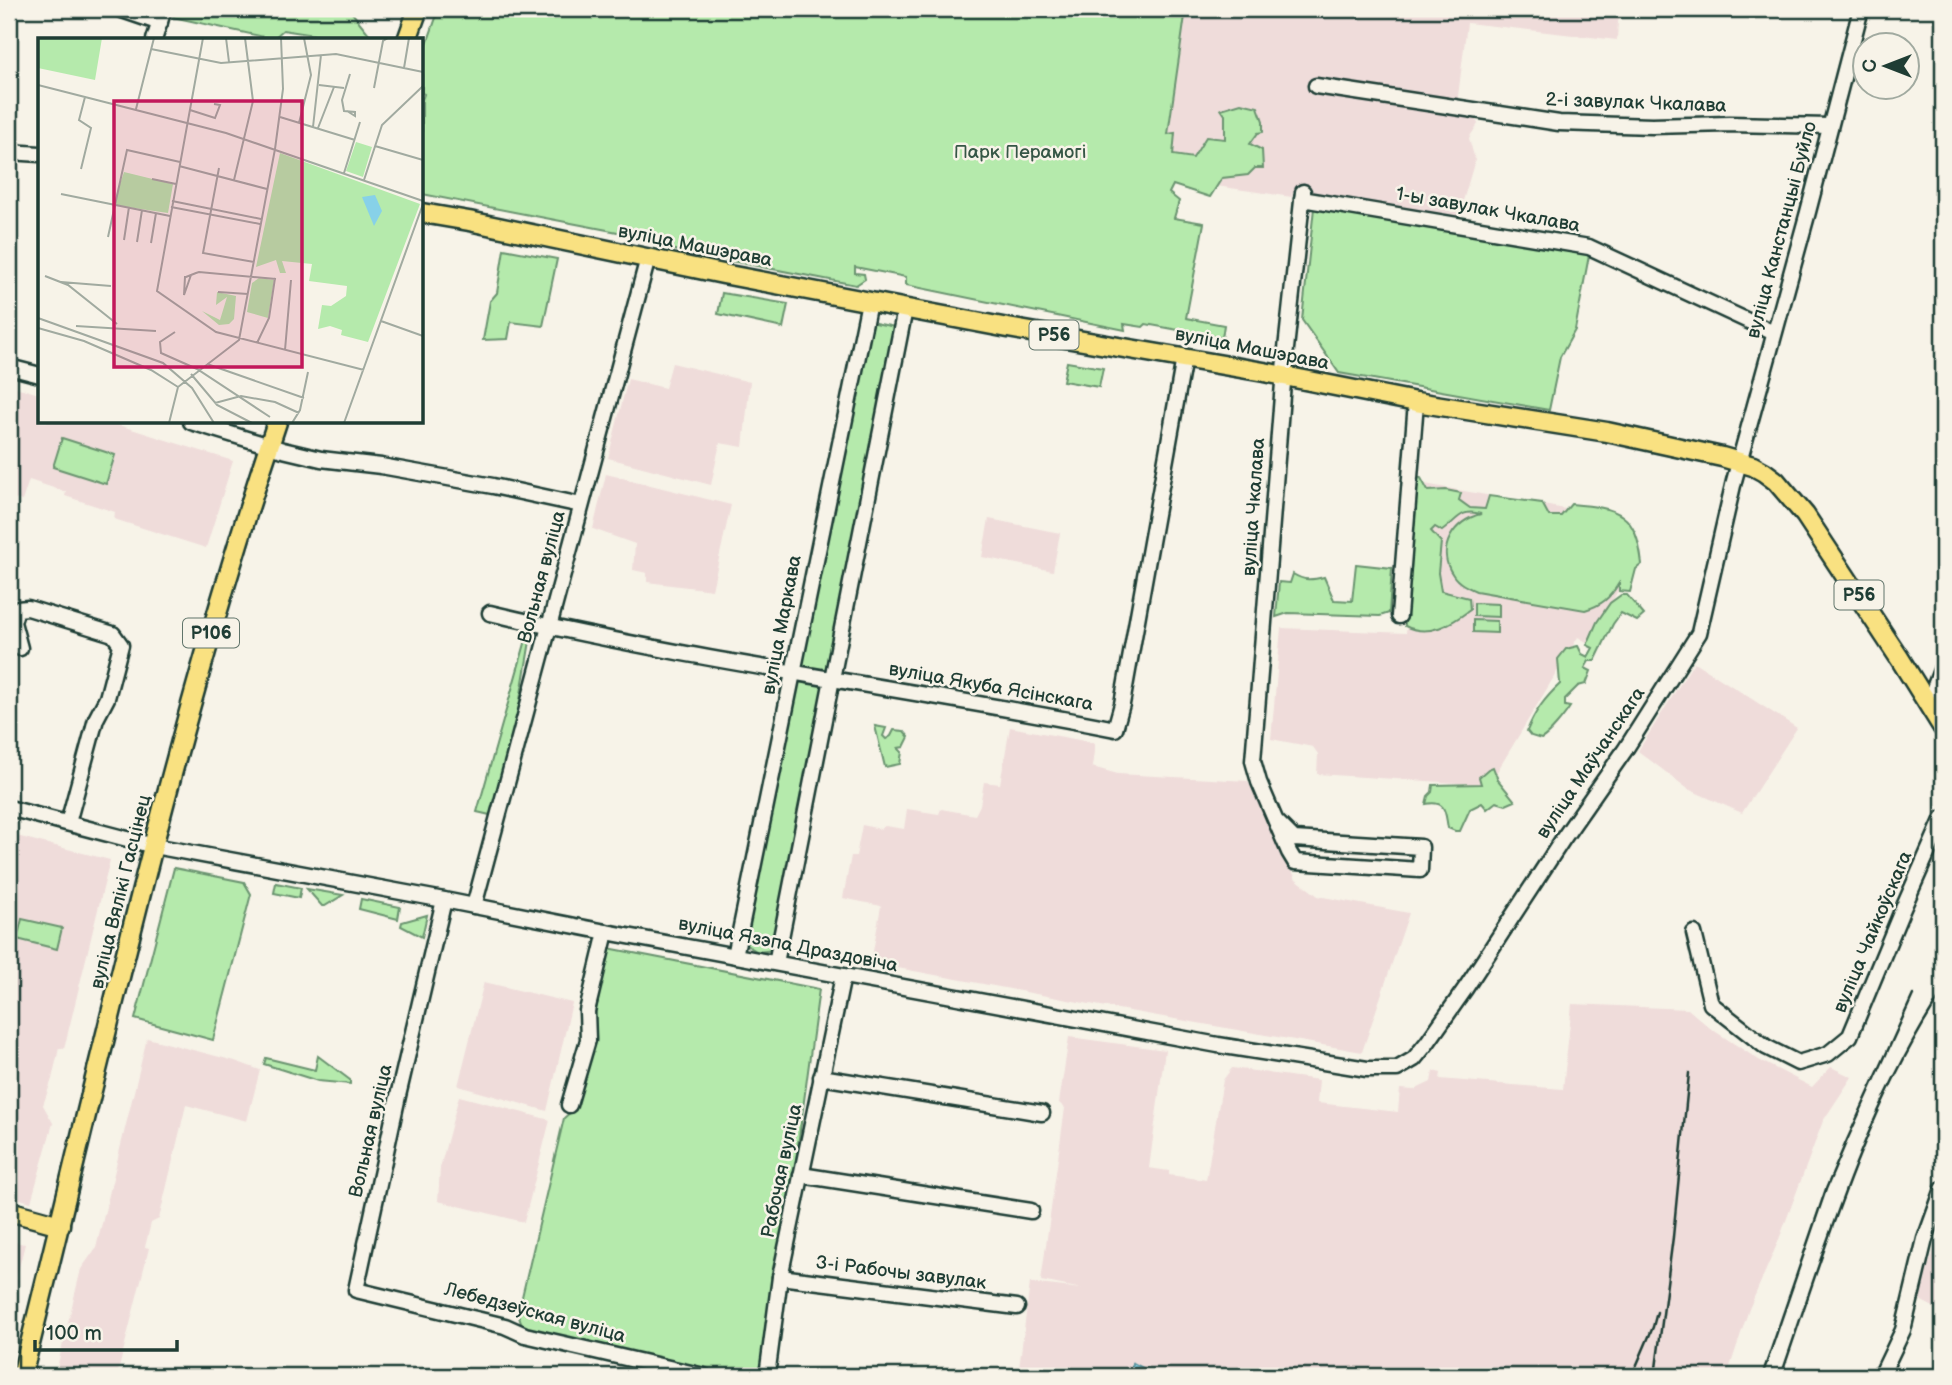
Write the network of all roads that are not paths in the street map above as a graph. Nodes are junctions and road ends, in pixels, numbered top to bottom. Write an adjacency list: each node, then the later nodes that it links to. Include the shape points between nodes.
1 (119, 9): 4 (street)
2 (418, 9): 6 (main road)
3 (1861, 9): 8 (street, вуліца Канстанцыі Буйло)
4 (162, 16): 5 (street)
5 (155, 38)
6 (408, 38)
7 (1316, 86): 8 (street, 2-і завулак Чкалава, via 1559,122)
8 (1830, 126): 16 (street, вуліца Канстанцыі Буйло)
9 (9, 152): 10 (street)
10 (38, 154)
11 (1303, 195): 16 (street, 1-ы завулак Чкалава, via 1589,247); 20 (street, вуліца Чкалава)
12 (424, 214): 13 (main road, вуліца Машэрава / Р56)
13 (648, 258): 14 (main road, вуліца Машэрава / Р56); 26 (street, Вольная вуліца)
14 (869, 302): 15 (main road, вуліца Машэрава / Р56); 32 (street, вуліца Маркава)
15 (905, 309): 17 (main road, вуліца Машэрава / Р56); 33 (street)
16 (1774, 333): 25 (street, вуліца Канстанцыі Буйло)
17 (1184, 358): 20 (main road, вуліца Машэрава / Р56); 33 (street, вуліца Якуба Ясінскага, via 1115,729)
18 (9, 366): 19 (street)
19 (38, 374)
20 (1284, 376): 21 (main road, вуліца Машэрава / Р56); 38 (street, вуліца Чкалава, via 1253,761)
21 (1416, 402): 25 (main road, вуліца Машэрава / Р56, via 1606,432); 28 (street)
22 (197, 424): 24 (street)
23 (275, 424): 24 (main road, вуліца Вялікі Гасцінец / Р106)
24 (268, 446): 26 (street); 40 (main road, вуліца Вялікі Гасцінец / Р106, via 194,691)
25 (1740, 462): 34 (main road, вуліца Машэрава / Р56, via 1776,481 1805,515); 48 (street, вуліца Маўчанскага, via 1699,633 1625,750)
26 (581, 505): 29 (street, Вольная вуліца)
27 (490, 613): 29 (street, вуліца Якуба Ясінскага)
28 (1399, 617)
29 (548, 626): 32 (street, вуліца Якуба Ясінскага); 42 (street, Вольная вуліца)
30 (20, 648): 39 (street, via 13,622 17,609 28,608 113,634 121,645)
31 (1943, 665): 34 (street)
32 (793, 673): 33 (street, вуліца Якуба Ясінскага); 45 (street, вуліца Маркава)
33 (831, 678): 46 (street)
34 (1928, 704): 35 (main road, вуліца Машэрава / Р56)
35 (1943, 729)
36 (9, 808): 39 (street, вуліца Язэпа Драздовіча)
37 (1943, 818): 44 (street, вуліца Чайкоўскага, via 1850,1036 1828,1054 1798,1063 1766,1047 1711,1004)
38 (1276, 821): 38 (street, вуліца Чкалава, via 1295,862 1420,870 1421,847 1294,839)
39 (68, 823): 40 (street, вуліца Язэпа Драздовіча)
40 (154, 846): 41 (street, вуліца Язэпа Драздовіча); 56 (main road, вуліца Вялікі Гасцінец / Р106)
41 (444, 900): 42 (street, вуліца Язэпа Драздовіча); 58 (street, Вольная вуліца)
42 (474, 906): 43 (street, вуліца Язэпа Драздовіча)
43 (606, 932): 45 (street, вуліца Язэпа Драздовіча); 50 (street, via 587,1011 588,1040)
44 (1694, 933)
45 (735, 956): 46 (street, вуліца Язэпа Драздовіча)
46 (776, 963): 47 (street, вуліца Язэпа Драздовіча)
47 (843, 976): 48 (street, вуліца Язэпа Драздовіча, via 1367,1069 1397,1069); 49 (street, Рабочая вуліца)
48 (1414, 1059)
49 (821, 1077): 51 (street); 52 (street, Рабочая вуліца)
50 (569, 1105)
51 (1042, 1113)
52 (801, 1175): 55 (street); 57 (street, Рабочая вуліца)
53 (1943, 1189): 63 (street, via 1925,1239 1903,1330)
54 (9, 1210): 56 (main road)
55 (1031, 1211)
56 (60, 1225): 60 (main road, вуліца Вялікі Гасцінец / Р106)
57 (780, 1277): 59 (street, 3-і Рабочы завулак); 62 (street, Рабочая вуліца)
58 (356, 1290): 61 (street, Лебедзеўская вуліца)
59 (1017, 1307)
60 (22, 1376)
61 (704, 1376)
62 (767, 1376)
63 (1881, 1376)

